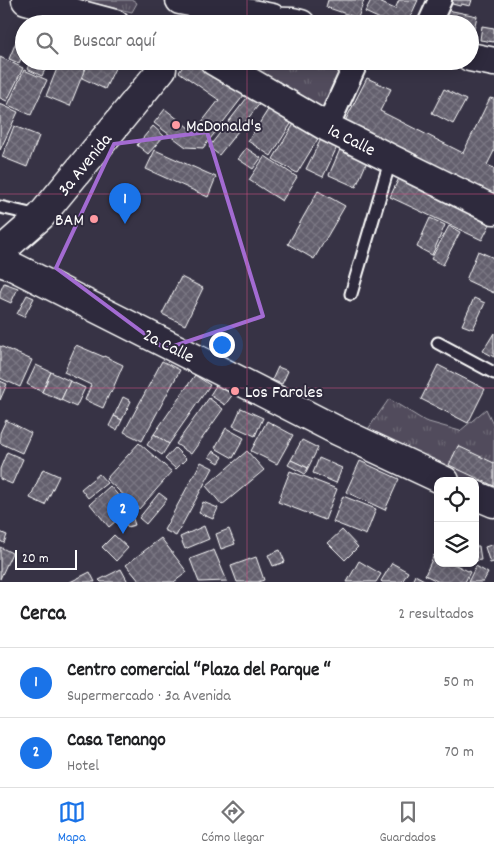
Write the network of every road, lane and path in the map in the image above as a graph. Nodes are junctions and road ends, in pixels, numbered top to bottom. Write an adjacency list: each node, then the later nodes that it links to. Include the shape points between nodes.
1 (26, 0): 4 (main road)
2 (180, 0): 5 (main road)
3 (440, 0): 6 (street)
4 (82, 15)
5 (256, 15)
6 (433, 15)
7 (479, 59): 8 (main road)
8 (494, 62)
9 (161, 70): 16 (main road, 3a Avenida)
10 (229, 70): 12 (main road, 1a Calle)
11 (352, 70): 12 (street)
12 (327, 127): 13 (main road, 1a Calle)
13 (391, 158): 15 (main road, 1a Calle); 19 (lane)
14 (0, 207): 16 (lane)
15 (494, 210)
16 (40, 216): 17 (main road, 3a Avenida)
17 (0, 252)
18 (0, 262): 22 (main road, 2a Calle)
19 (351, 294)
20 (438, 343): 21 (lane)
21 (494, 373)
22 (436, 477)
23 (479, 497): 24 (main road)
24 (494, 504)

